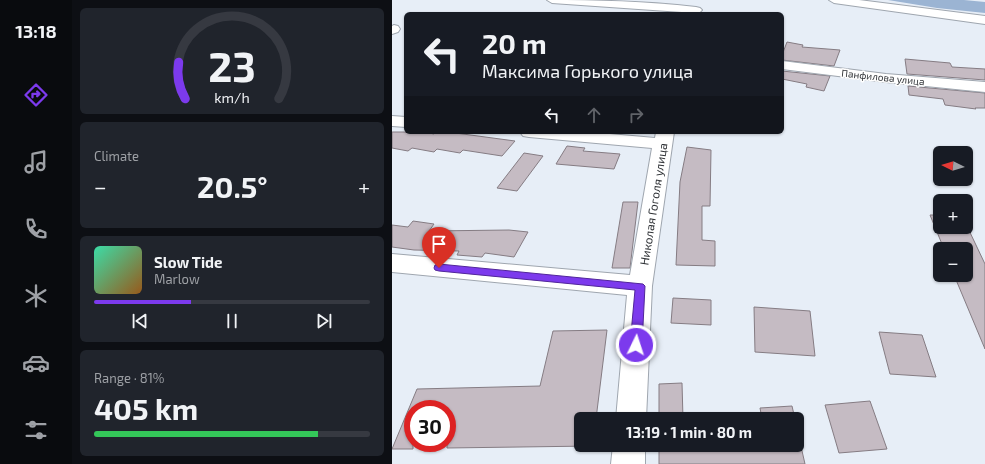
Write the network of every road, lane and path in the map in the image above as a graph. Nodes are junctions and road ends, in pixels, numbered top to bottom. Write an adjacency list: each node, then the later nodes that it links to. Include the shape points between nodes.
1 (552, 0): 3 (street)
2 (834, 0): 4 (street)
3 (697, 8)
4 (985, 20)
5 (784, 65): 6 (street, Панфилова улица)
6 (985, 87)
7 (392, 120): 8 (street)
8 (404, 122)
9 (574, 134): 10 (street)
10 (664, 138): 12 (street, Николая Гоголя улица)
11 (392, 263): 12 (street)
12 (640, 286): 13 (street, Николая Гоголя улица)
13 (631, 412)
14 (629, 452): 15 (street)
15 (628, 464)

